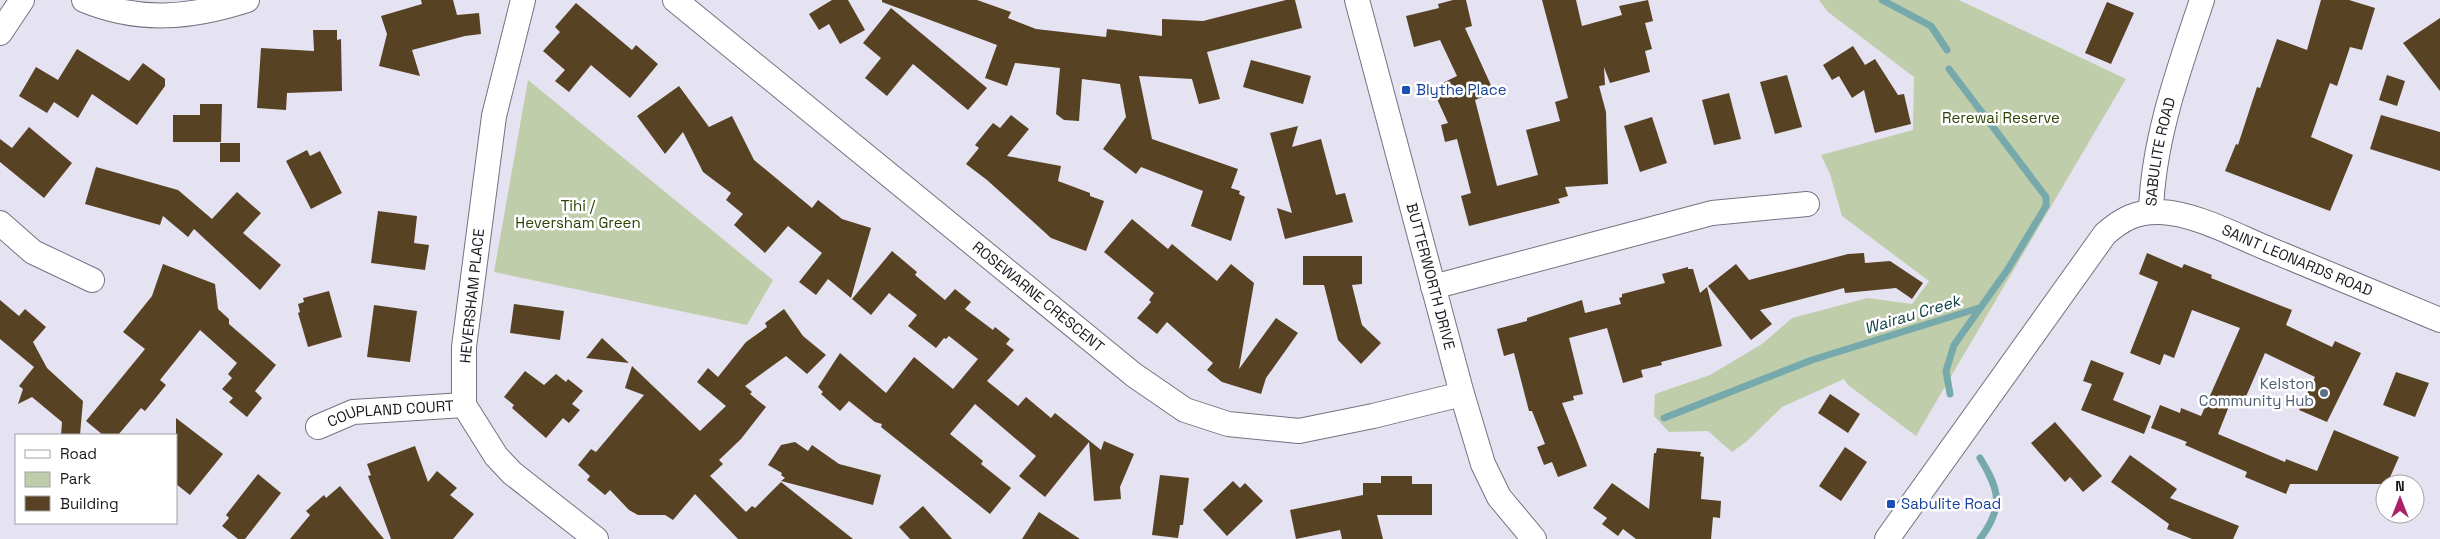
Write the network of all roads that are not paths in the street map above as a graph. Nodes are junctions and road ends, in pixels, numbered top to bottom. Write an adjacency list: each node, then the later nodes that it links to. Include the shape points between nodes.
1 (22, 0): 8 (street)
2 (84, 0): 3 (street, via 118,12 186,16)
3 (247, 0)
4 (523, 0): 16 (street, HEVERSHAM PLACE, via 494,116 464,347)
5 (675, 0): 15 (street, ROSEWARNE CRESCENT, via 1134,375 1185,410 1228,424 1299,431)
6 (1357, 0): 13 (street, BUTTERWORTH DRIVE)
7 (2202, 0): 10 (street, SABULITE ROAD, via 2158,145 2152,174)
8 (0, 34)
9 (1807, 204): 13 (street, via 1712,213)
10 (2151, 212): 14 (street, SAINT LEONARDS ROAD, via 2177,214 2220,229); 20 (street, SABULITE ROAD, via 2135,214 2105,234)
11 (0, 223): 12 (street, via 33,252)
12 (92, 280)
13 (1433, 287): 15 (street, BUTTERWORTH DRIVE)
14 (2440, 320)
15 (1462, 394): 19 (street, BUTTERWORTH DRIVE, via 1483,464 1499,497)
16 (464, 405): 17 (street, COUPLAND COURT, via 353,412); 18 (street, via 496,456 512,473)
17 (318, 427)
18 (596, 539)
19 (1534, 539)
20 (1887, 539)

